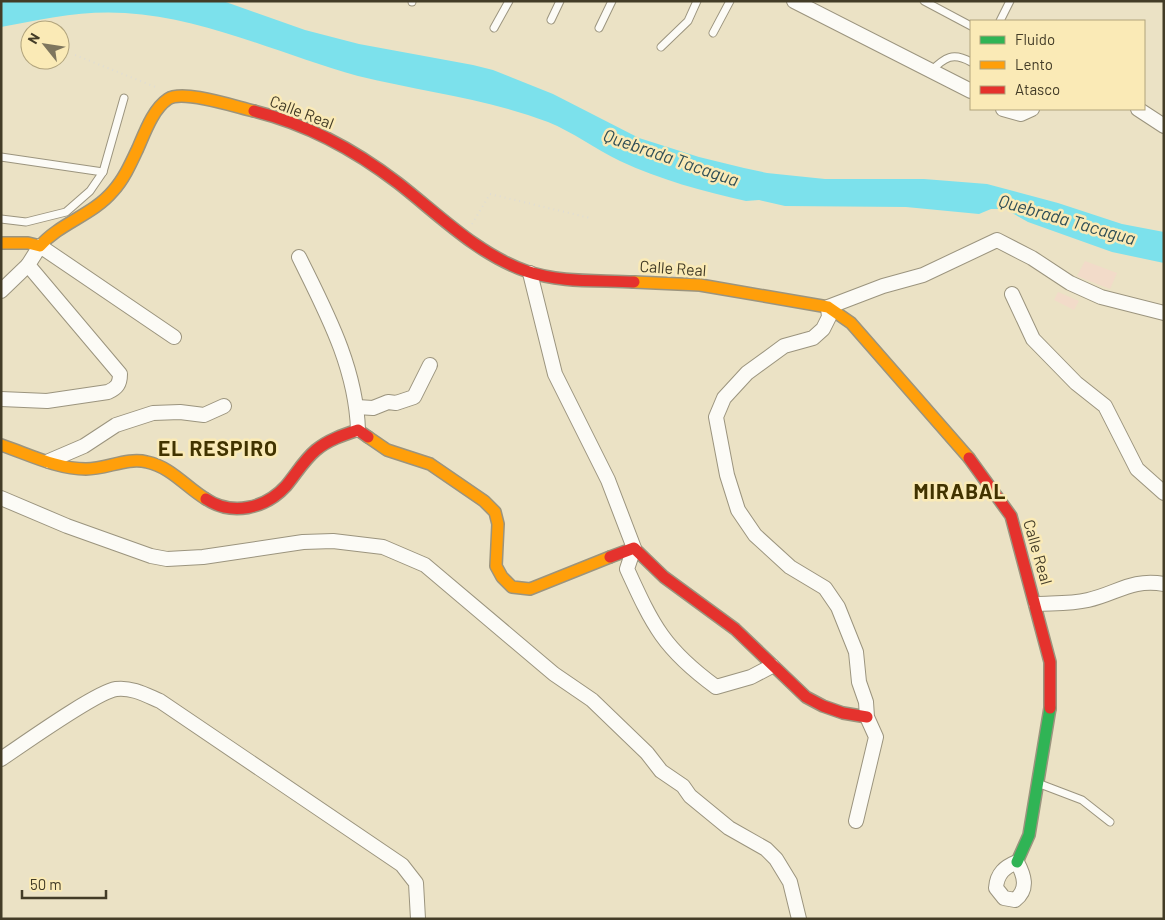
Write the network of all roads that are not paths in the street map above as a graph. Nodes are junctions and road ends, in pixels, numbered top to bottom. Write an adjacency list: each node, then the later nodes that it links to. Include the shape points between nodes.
1 (509, 1): 12 (lane)
2 (560, 1): 9 (lane)
3 (612, 1): 13 (lane)
4 (697, 1): 15 (lane, via 688,21)
5 (730, 1): 14 (lane)
6 (794, 1): 17 (street)
7 (924, 1): 11 (lane)
8 (1010, 1): 10 (lane)
9 (551, 20)
10 (1000, 20)
11 (970, 25)
12 (494, 28)
13 (599, 28)
14 (713, 33)
15 (661, 47)
16 (970, 62): 17 (lane, via 955,56 943,58)
17 (931, 71): 18 (street)
18 (970, 90)
19 (124, 98): 25 (lane)
20 (1006, 110): 21 (street, via 1020,114)
21 (1030, 110)
22 (1140, 110): 23 (street)
23 (1164, 126)
24 (1, 157): 25 (lane)
25 (103, 172): 28 (lane, via 90,190 66,212 26,222)
26 (429, 191): 27 (street)
27 (421, 204): 30 (street, Calle Real, via 369,163 331,140 283,119 207,99 177,96 169,98 142,137 117,186 105,200 48,236); 33 (street, Calle Real, via 495,257)
28 (1, 219)
29 (1, 243): 30 (street)
30 (40, 246): 32 (street); 38 (street)
31 (299, 257): 42 (street, via 337,332)
32 (28, 265): 34 (street); 40 (street, via 120,374 120,382 108,392 47,401)
33 (530, 273): 36 (street, Calle Real, via 549,278 700,285); 48 (street, via 555,374 608,480)
34 (1, 290)
35 (1012, 294): 46 (street, via 1033,339 1076,383 1105,406 1137,469)
36 (828, 307): 37 (street, via 923,275 997,240 1070,283 1101,297); 50 (street, Calle Real, via 852,323 990,485 1011,516); 52 (street, via 829,317 823,329 813,338 784,346 747,374 724,398 716,417 727,476 738,510 755,535 790,567 825,588 838,607 856,652)
37 (1164, 313)
38 (174, 338)
39 (430, 365): 42 (street, via 414,397 373,408)
40 (1, 400)
41 (224, 406): 45 (street, via 204,415 180,412 144,416 116,425 84,446)
42 (357, 407): 43 (street)
43 (358, 430): 45 (street, via 315,451 280,494 245,507 230,508 200,498 162,468 148,462 81,469); 48 (street, via 387,450 430,464 484,501 494,512 498,524 496,566 512,587 530,589)
44 (1, 445): 45 (street)
45 (49, 461)
46 (1164, 493)
47 (1, 498): 59 (street, via 67,526 168,559 333,541 383,547 425,565 554,674 592,700 647,753 660,771 683,786 690,796 729,828 766,849 790,882)
48 (634, 548): 51 (street, via 664,576 754,644); 51 (street, via 627,569 641,604 669,647 697,673 716,687 751,677)
49 (1164, 584): 50 (street, via 1150,581 1124,586 1088,600)
50 (1036, 604): 54 (street, Calle Real, via 1050,662 1050,709)
51 (772, 666): 52 (street, via 793,688 828,708 851,716)
52 (867, 717): 55 (street, via 876,737)
53 (1, 759): 58 (street, via 98,697 115,689 134,689 160,701 402,865 416,883)
54 (1039, 784): 56 (lane, via 1082,800); 57 (street, Calle Real, via 1029,835)
55 (856, 821)
56 (1110, 822)
57 (1017, 862)
58 (418, 919)
59 (799, 919)

